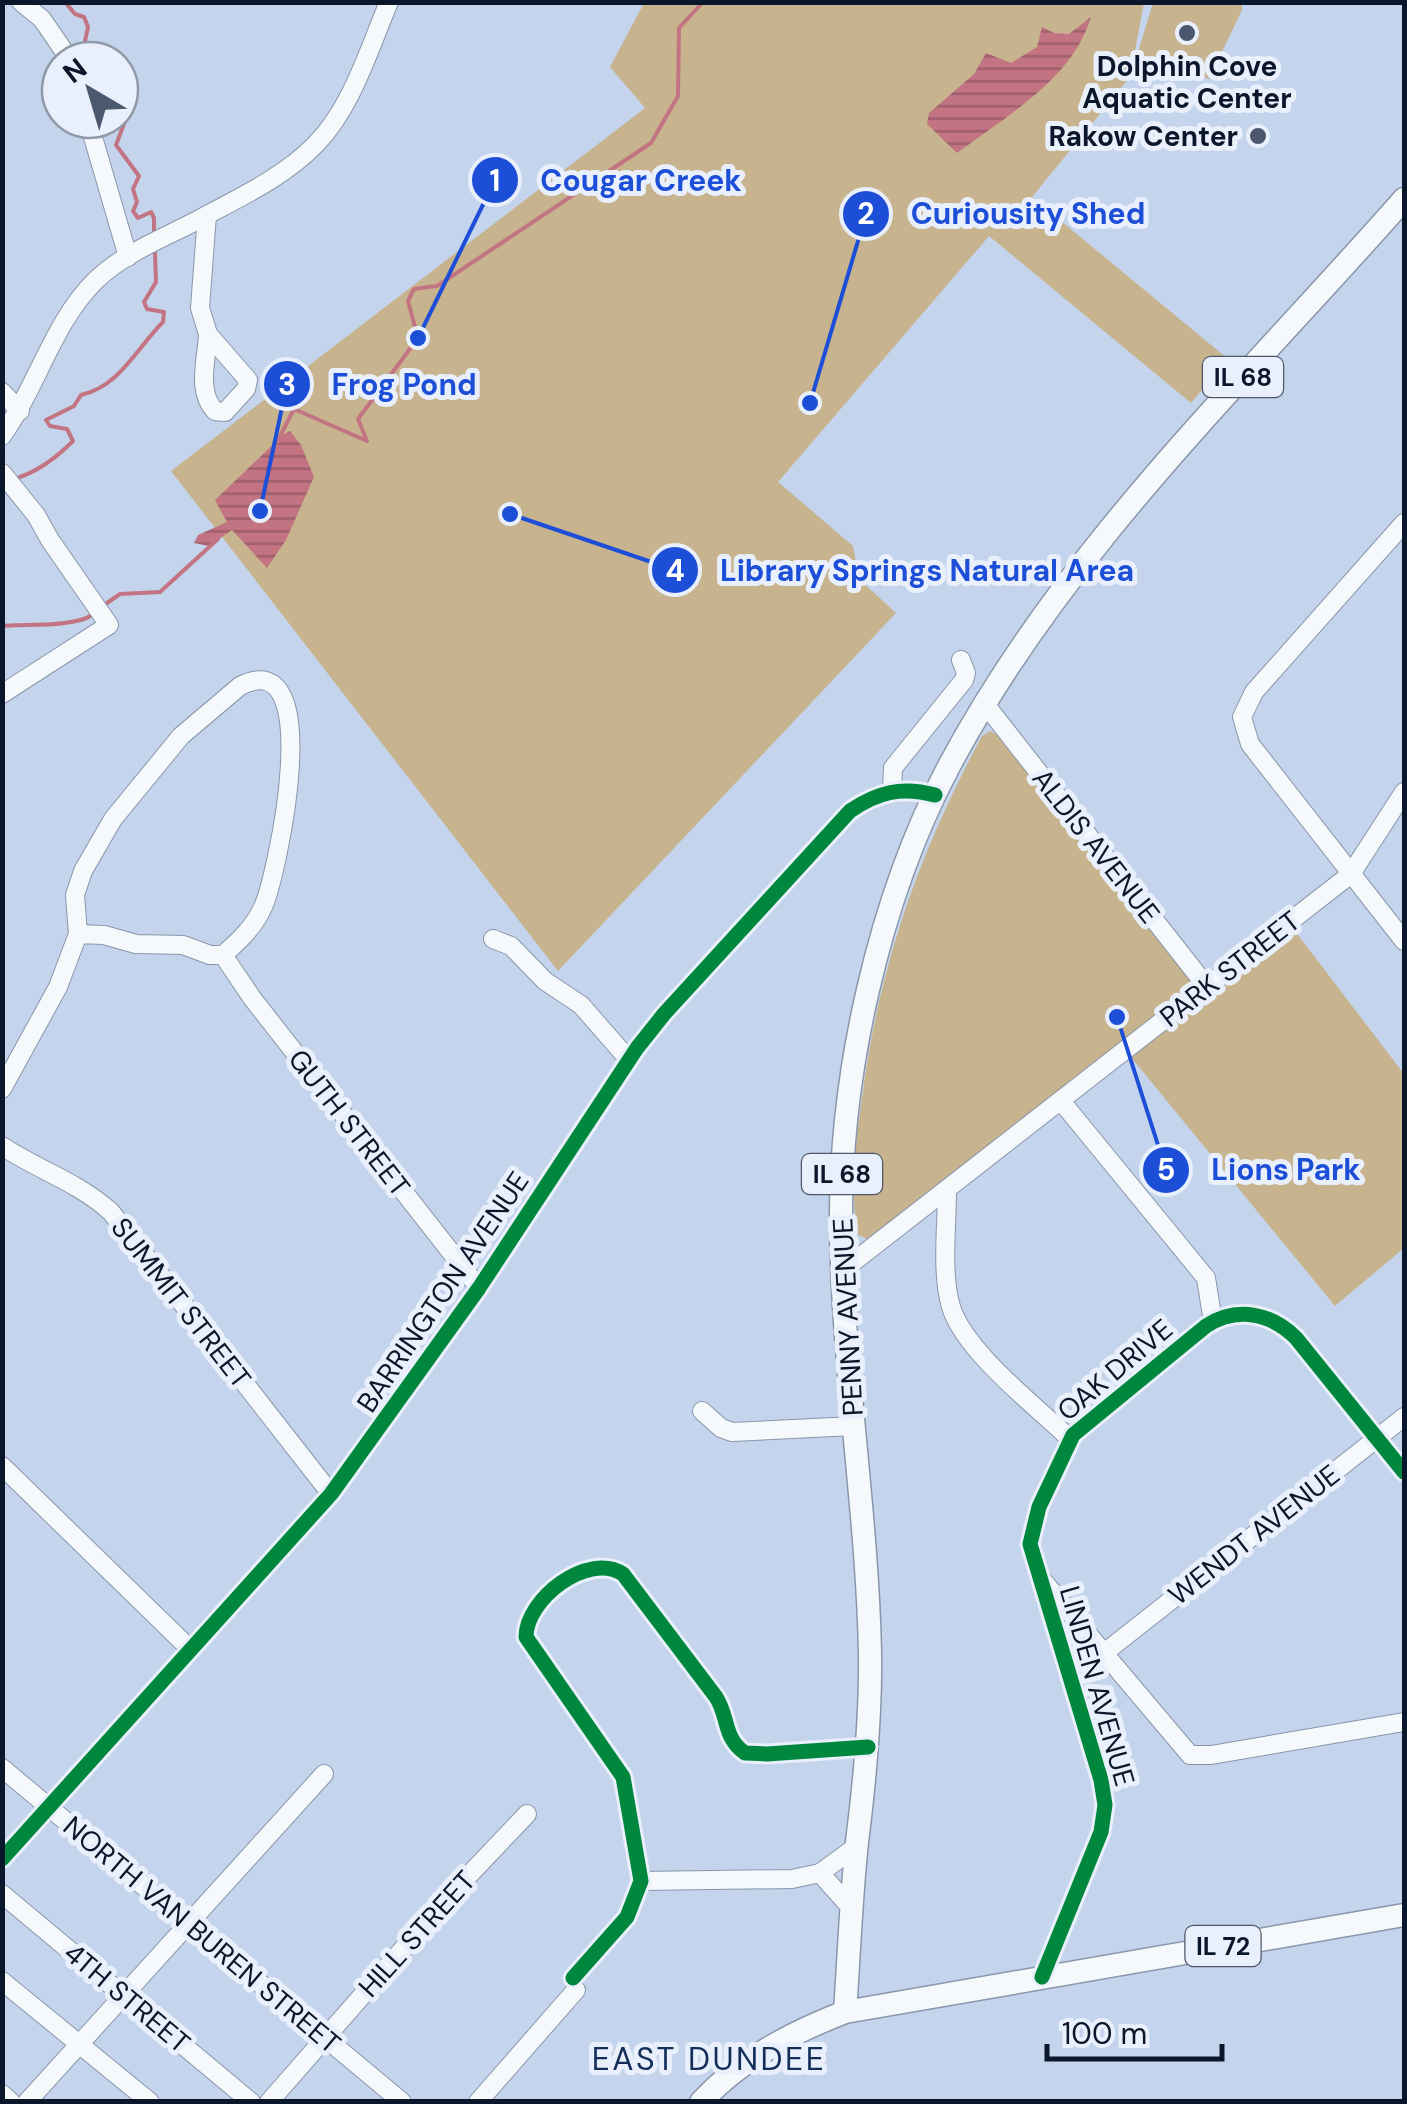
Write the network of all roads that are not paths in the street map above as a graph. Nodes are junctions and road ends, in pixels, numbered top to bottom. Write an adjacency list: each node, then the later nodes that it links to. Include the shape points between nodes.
1 (21, 2): 3 (street)
2 (389, 2): 6 (street, via 350,90 318,142 283,173)
3 (57, 40)
4 (94, 140): 7 (street)
5 (1404, 199): 16 (main road, PENNY AVENUE / IL 68, via 1084,558)
6 (207, 215): 7 (street); 8 (street, via 200,308)
7 (128, 257): 10 (street, via 72,308)
8 (208, 334)
9 (2, 392): 10 (street)
10 (20, 411): 11 (street)
11 (2, 436)
12 (2, 472): 15 (street, via 109,625)
13 (1404, 523): 20 (street, via 1254,692 1242,717 1250,744)
14 (961, 660): 17 (street, via 964,680 895,765)
15 (2, 694)
16 (985, 704): 19 (main road, PENNY AVENUE / IL 68); 25 (street, ALDIS AVENUE)
17 (892, 791): 19 (street); 26 (street, BARRINGTON AVENUE, via 840,820)
18 (1404, 792): 20 (street, PARK STREET)
19 (935, 795): 31 (main road, PENNY AVENUE / IL 68, via 887,926 860,1027 841,1181)
20 (1351, 874): 23 (street); 25 (street, PARK STREET)
21 (78, 934): 24 (street); 24 (street, via 75,896 113,819 180,736 240,686 264,681 277,688 288,709 292,765 270,890 252,926); 27 (street, via 58,987)
22 (493, 939): 26 (street, via 581,1005)
23 (1404, 941)
24 (224, 955): 32 (street, GUTH STREET)
25 (1207, 987): 28 (street, PARK STREET)
26 (629, 1060): 32 (street, BARRINGTON AVENUE)
27 (2, 1089)
28 (1061, 1102): 30 (street, PARK STREET); 33 (street, via 1206,1278)
29 (2, 1146): 41 (street, SUMMIT STREET, via 76,1184 111,1212)
30 (947, 1190): 31 (street, PARK STREET); 38 (street, via 955,1318 981,1354)
31 (843, 1270): 36 (main road, PENNY AVENUE / IL 68)
32 (479, 1288): 41 (street, BARRINGTON AVENUE)
33 (1213, 1322): 37 (street, via 1251,1314 1281,1324); 38 (street, OAK DRIVE)
34 (702, 1411): 36 (street, via 732,1432)
35 (1404, 1417): 37 (street, WENDT AVENUE)
36 (854, 1426): 46 (main road, PENNY AVENUE / IL 68, via 870,1654)
37 (1378, 1438): 40 (street); 44 (street, WENDT AVENUE)
38 (1070, 1439): 42 (street, OAK DRIVE, via 1032,1527)
39 (2, 1466): 43 (street)
40 (1404, 1472)
41 (331, 1494): 43 (street, BARRINGTON AVENUE)
42 (1039, 1577): 44 (street); 59 (street, LINDEN AVENUE, via 1105,1805 1097,1844)
43 (190, 1649): 49 (street, BARRINGTON AVENUE)
44 (1104, 1653): 45 (street, via 1194,1757)
45 (1404, 1722)
46 (868, 1748): 51 (main road, PENNY AVENUE / IL 68); 54 (street, via 742,1751 729,1737 716,1698 623,1574 596,1568 564,1582 531,1616 526,1637 623,1777)
47 (2, 1768): 49 (street, NORTH VAN BUREN STREET)
48 (324, 1774): 58 (street)
49 (50, 1808): 52 (street, BARRINGTON AVENUE); 58 (street, NORTH VAN BUREN STREET)
50 (528, 1814): 63 (street, HILL STREET)
51 (857, 1846): 53 (street); 56 (main road, PENNY AVENUE / IL 68)
52 (2, 1859)
53 (820, 1873): 54 (street); 56 (street)
54 (641, 1881): 72 (street, via 627,1917)
55 (2, 1894): 61 (street, 4TH STREET)
56 (852, 1909): 62 (main road, PENNY AVENUE / IL 68)
57 (1404, 1915): 59 (main road, IL 72)
58 (189, 1925): 61 (street); 63 (street, NORTH VAN BUREN STREET)
59 (1042, 1977): 62 (main road, IL 72)
60 (2, 1981): 64 (street)
61 (126, 1996): 64 (street); 69 (street, 4TH STREET)
62 (845, 2012): 73 (main road, IL 72, via 769,2047)
63 (325, 2038): 70 (street, HILL STREET); 71 (street, NORTH VAN BUREN STREET)
64 (81, 2045): 67 (street); 68 (street)
65 (2, 2094): 66 (street)
66 (12, 2102)
67 (28, 2102)
68 (150, 2102)
69 (252, 2102)
70 (269, 2102)
71 (402, 2102)
72 (478, 2102)
73 (701, 2102)

